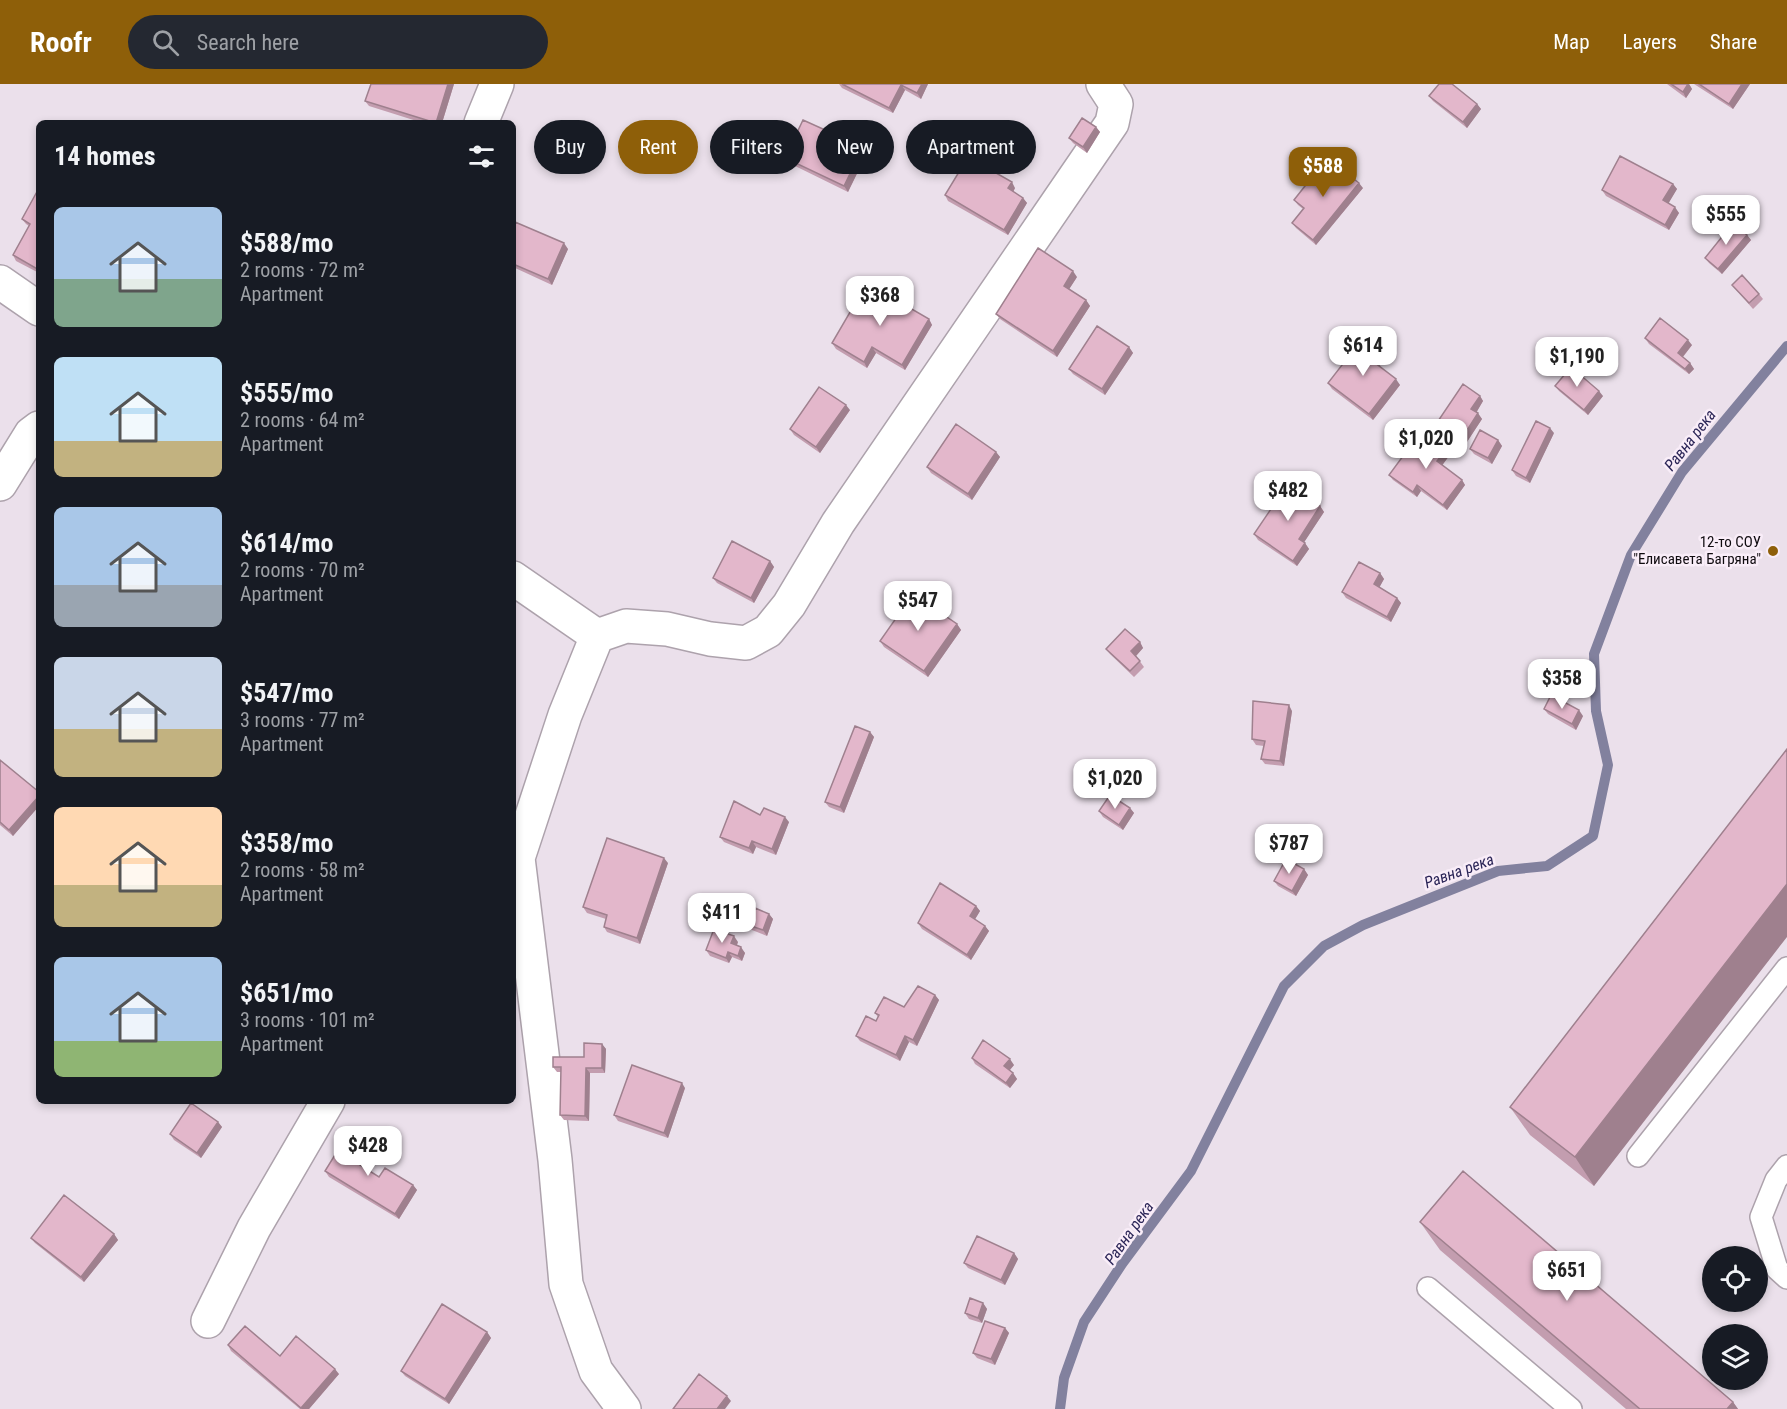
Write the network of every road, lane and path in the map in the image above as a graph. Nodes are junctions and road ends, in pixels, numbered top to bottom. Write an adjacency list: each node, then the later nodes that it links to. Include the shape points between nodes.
1 (498, 84): 3 (street)
2 (1103, 84): 9 (street, via 1116,104 1112,123 838,523 789,605 768,632 746,643 626,626)
3 (482, 120)
4 (0, 282): 5 (street)
5 (36, 307)
6 (36, 431): 7 (street)
7 (0, 484)
8 (516, 580): 9 (street)
9 (597, 636): 10 (street)
10 (516, 852)
11 (516, 863): 19 (street, via 555,1160 566,1284 596,1371)
12 (1787, 968): 14 (lane)
13 (326, 1104): 18 (street, via 254,1228)
14 (1638, 1156)
15 (1787, 1166): 16 (lane, via 1776,1180 1761,1217 1777,1269)
16 (1787, 1278)
17 (1428, 1288): 20 (lane)
18 (208, 1321)
19 (624, 1409)
20 (1571, 1409)

